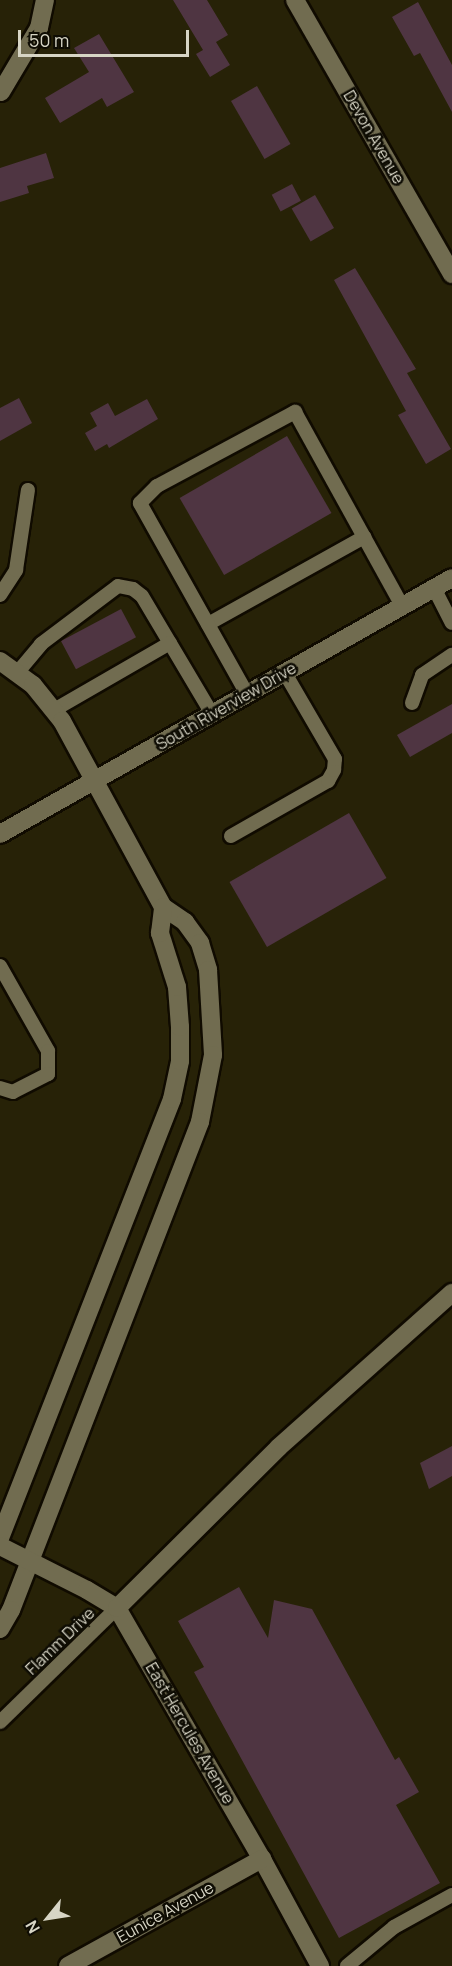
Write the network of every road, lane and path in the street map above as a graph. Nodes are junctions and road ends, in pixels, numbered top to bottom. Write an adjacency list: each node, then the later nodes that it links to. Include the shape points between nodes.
1 (45, 0): 3 (street, via 39,28)
2 (295, 0): 4 (street, Devon Avenue)
3 (1, 92)
4 (452, 274)
5 (28, 490): 9 (lane, via 16,570)
6 (361, 532): 10 (lane); 12 (lane); 12 (lane, via 296,412 157,486 140,503)
7 (452, 578): 8 (street, South Riverview Drive)
8 (434, 588): 10 (street, South Riverview Drive); 11 (lane)
9 (0, 596)
10 (402, 606): 17 (street, South Riverview Drive)
11 (452, 623)
12 (208, 624): 18 (lane)
13 (170, 643): 16 (lane, via 142,596 118,586 41,644); 20 (lane); 21 (lane)
14 (452, 655): 19 (lane, via 422,675)
15 (0, 661): 16 (street)
16 (17, 673): 20 (street)
17 (285, 673): 18 (street, South Riverview Drive); 24 (lane, via 335,759 334,770 328,781)
18 (248, 694): 21 (street, South Riverview Drive)
19 (412, 703)
20 (54, 710): 22 (street)
21 (212, 714): 22 (street, South Riverview Drive)
22 (93, 781): 23 (street, South Riverview Drive); 25 (street)
23 (0, 834)
24 (231, 836)
25 (163, 907): 29 (street, via 160,933 177,987 180,1027 180,1061 172,1099); 31 (street, via 185,922 200,943 208,970 213,1055 200,1122)
26 (0, 966): 27 (lane, via 48,1051 48,1074 13,1092)
27 (0, 1088)
28 (452, 1293): 32 (street, via 279,1447)
29 (0, 1538)
30 (0, 1546): 31 (street)
31 (30, 1561): 32 (street); 33 (street)
32 (117, 1608): 34 (lane, Flamm Drive); 35 (street, East Hercules Avenue)
33 (0, 1629)
34 (0, 1722)
35 (262, 1858): 37 (street, Eunice Avenue); 38 (street, East Hercules Avenue)
36 (452, 1895): 39 (lane, via 394,1928)
37 (68, 1966)
38 (320, 1966)
39 (346, 1966)

